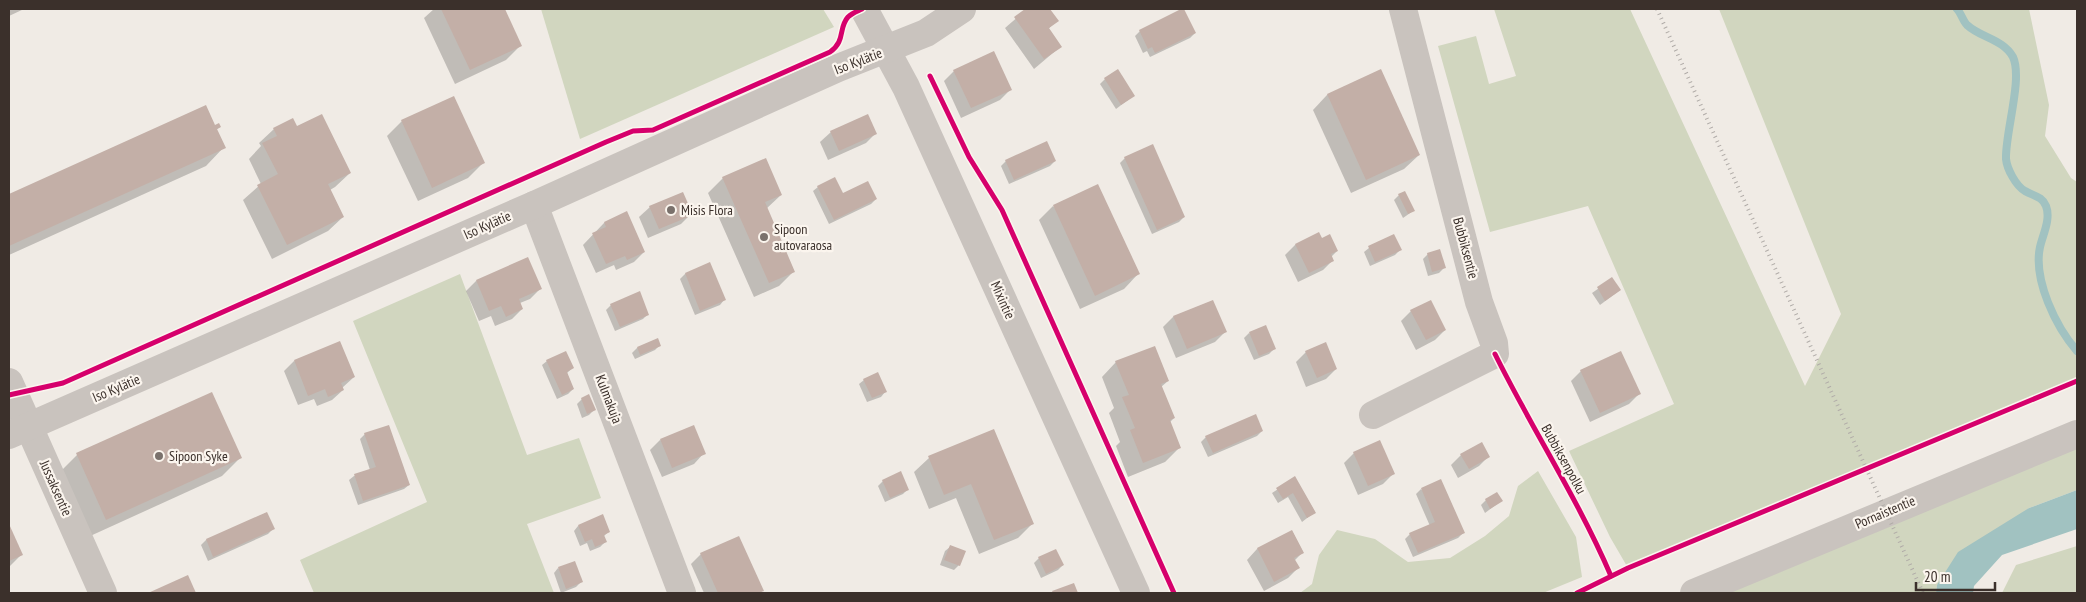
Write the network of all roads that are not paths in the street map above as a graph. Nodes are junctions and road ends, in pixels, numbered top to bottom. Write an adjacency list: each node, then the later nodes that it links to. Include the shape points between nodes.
1 (864, 9): 4 (street, Mixintie)
2 (962, 9): 4 (street, Iso Kylätie, via 926,33)
3 (1403, 9): 7 (street, Bubbiksentie, via 1495,354)
4 (887, 50): 5 (street, Iso Kylätie, via 838,68); 12 (street, Mixintie)
5 (534, 205): 8 (street, Iso Kylätie); 11 (street, Kulmakuja)
6 (9, 382): 8 (street, Jussaksentie)
7 (1373, 415)
8 (19, 430): 10 (street, Jussaksentie)
9 (2077, 434): 13 (street, Pornaistentie)
10 (103, 593)
11 (682, 593)
12 (1136, 593)
13 (1694, 593)

